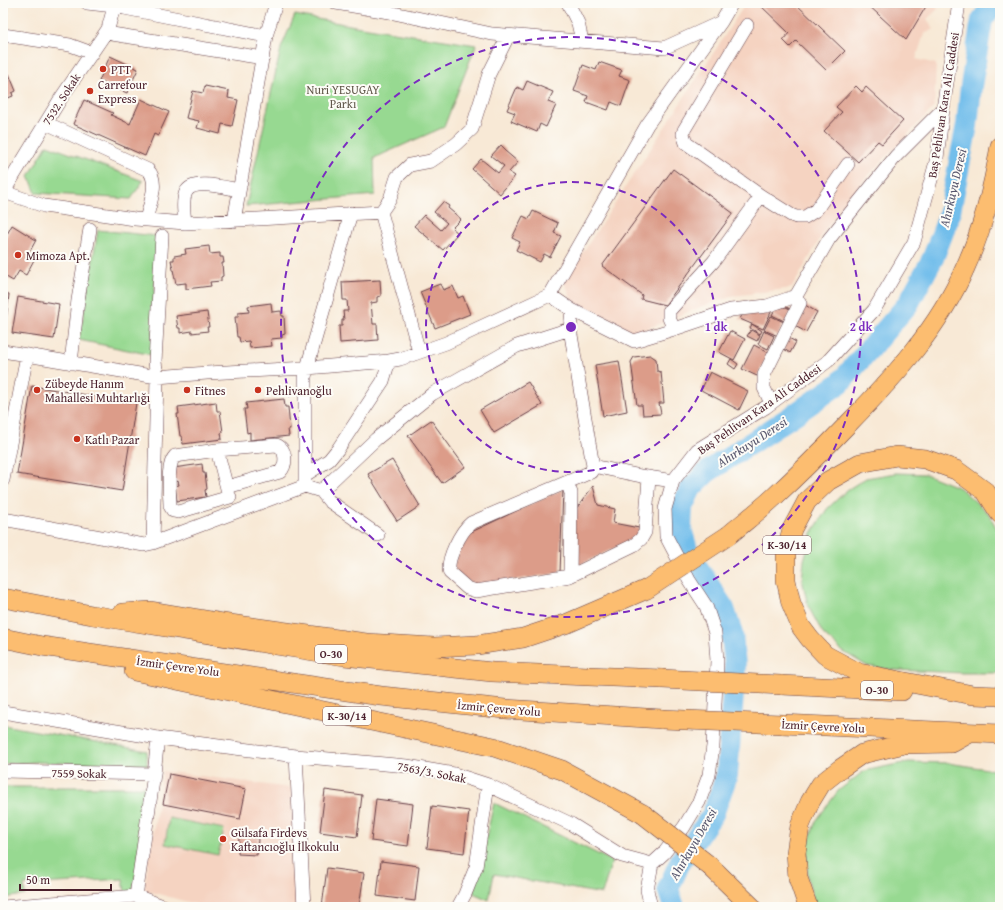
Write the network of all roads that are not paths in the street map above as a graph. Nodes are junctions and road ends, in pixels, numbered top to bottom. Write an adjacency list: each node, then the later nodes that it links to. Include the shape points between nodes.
1 (87, 3): 7 (street)
2 (276, 3): 13 (street)
3 (336, 3): 8 (street)
4 (568, 3): 15 (street, via 578,23)
5 (732, 3): 9 (street)
6 (959, 3): 18 (street, Baş Pehlivan Kara Ali Caddesi)
7 (114, 5): 11 (street, 7532. Sokak); 13 (street)
8 (390, 8): 14 (street)
9 (721, 22): 15 (street, via 664,48); 32 (street, via 647,124)
10 (747, 25): 24 (street, via 683,134 689,146)
11 (108, 29): 16 (street, 7532. Sokak); 17 (street, via 112,34)
12 (3, 34): 16 (street, via 70,45)
13 (266, 36): 17 (street)
14 (508, 36): 15 (street); 25 (street, via 489,74 472,129 430,162 410,165 397,177 390,199)
15 (582, 41)
16 (92, 53): 19 (street, 7532. Sokak)
17 (263, 58): 22 (street)
18 (943, 110): 33 (street, via 896,156 829,239); 44 (street, Baş Pehlivan Kara Ali Caddesi, via 936,158 914,242 874,310 828,361)
19 (46, 122): 23 (street, 7532. Sokak); 27 (street, via 148,170 154,185)
20 (1000, 146): 62 (highway, bridge, via 981,230 948,302 917,349 875,396 772,499 729,535 647,589 568,623 522,638 477,645 434,647 366,643 151,611)
21 (848, 164): 24 (street, via 816,210 809,215 791,215)
22 (239, 190): 28 (street); 29 (street, via 193,185 185,196)
23 (3, 193): 27 (street, via 44,206)
24 (761, 196): 36 (street, via 714,261 669,311)
25 (381, 212): 26 (street); 38 (street)
26 (352, 214): 28 (street); 42 (street)
27 (146, 220): 29 (street)
28 (234, 221): 29 (street)
29 (185, 223)
30 (90, 229): 41 (street)
31 (162, 236): 43 (street, via 155,362)
32 (550, 295): 34 (street); 38 (street, via 446,343)
33 (796, 296): 36 (street, via 767,306 731,310); 44 (street, via 800,303 764,374 764,388)
34 (572, 310): 35 (street); 36 (street, via 634,340)
35 (570, 329): 47 (street); 53 (street, via 517,346 432,394 376,439)
36 (674, 329)
37 (3, 351): 39 (street)
38 (419, 352): 40 (street)
39 (27, 355): 41 (street); 45 (street)
40 (389, 360): 42 (street); 50 (street, via 383,381 338,449)
41 (71, 363): 43 (street)
42 (307, 368): 43 (street, via 206,372); 50 (street)
43 (157, 377): 59 (street)
44 (771, 403): 51 (street, Baş Pehlivan Kara Ali Caddesi, via 697,450)
45 (7, 443): 49 (street)
46 (217, 450): 54 (street); 54 (street, via 276,445 284,450 285,463 280,472); 54 (street, via 173,458 170,466 170,506 178,512)
47 (593, 466): 48 (street); 52 (street, via 590,472)
48 (649, 478): 51 (street); 60 (street, via 645,532 641,539 634,545)
49 (3, 480)
50 (305, 480): 53 (street); 55 (street)
51 (673, 481): 75 (street, Baş Pehlivan Kara Ali Caddesi, via 665,508 666,536 706,606 715,633 717,661 713,746 709,774 699,802 684,827)
52 (567, 482): 60 (street, via 571,493); 60 (street, via 471,524 462,532 448,566 452,576 467,588 476,590)
53 (321, 491): 58 (street, via 329,501)
54 (228, 492): 55 (street)
55 (235, 512): 59 (street)
56 (1000, 514): 65 (highway, K-30/14, via 986,492 956,470 925,458 897,456 860,463 828,481 807,501 792,528 786,552 786,580 791,603 801,627 825,655 859,673)
57 (3, 519): 59 (street, via 144,545)
58 (378, 535)
59 (153, 543)
60 (570, 576)
61 (3, 598): 62 (highway, O-30)
62 (92, 615): 65 (highway, O-30, bridge, via 351,657 492,672)
63 (3, 638): 64 (highway, İzmir Çevre Yolu)
64 (42, 646): 68 (highway, İzmir Çevre Yolu, bridge, via 381,696 505,709); 82 (highway, K-30/14, bridge, via 92,662 494,747 562,770 643,814 711,867)
65 (973, 695): 66 (highway)
66 (1000, 696)
67 (3, 712): 70 (street, 7563/3. Sokak)
68 (970, 733): 69 (highway, İzmir Çevre Yolu); 83 (highway, via 952,743 904,744 862,754 821,784 800,826 796,853 798,878)
69 (1000, 734)
70 (158, 738): 71 (street, 7563/3. Sokak); 73 (street)
71 (296, 756): 74 (street, 7563/3. Sokak, via 407,766 454,774); 79 (street)
72 (3, 771): 73 (street, 7559 Sokak)
73 (154, 774): 76 (street)
74 (488, 785): 75 (street, 7563/3. Sokak, via 572,824 622,856); 80 (street, via 476,866)
75 (652, 864): 81 (street, via 647,890)
76 (136, 896): 77 (street); 78 (street)
77 (3, 907)
78 (166, 907)
79 (304, 907)
80 (458, 907)
81 (651, 907)
82 (752, 907)
83 (808, 907)

